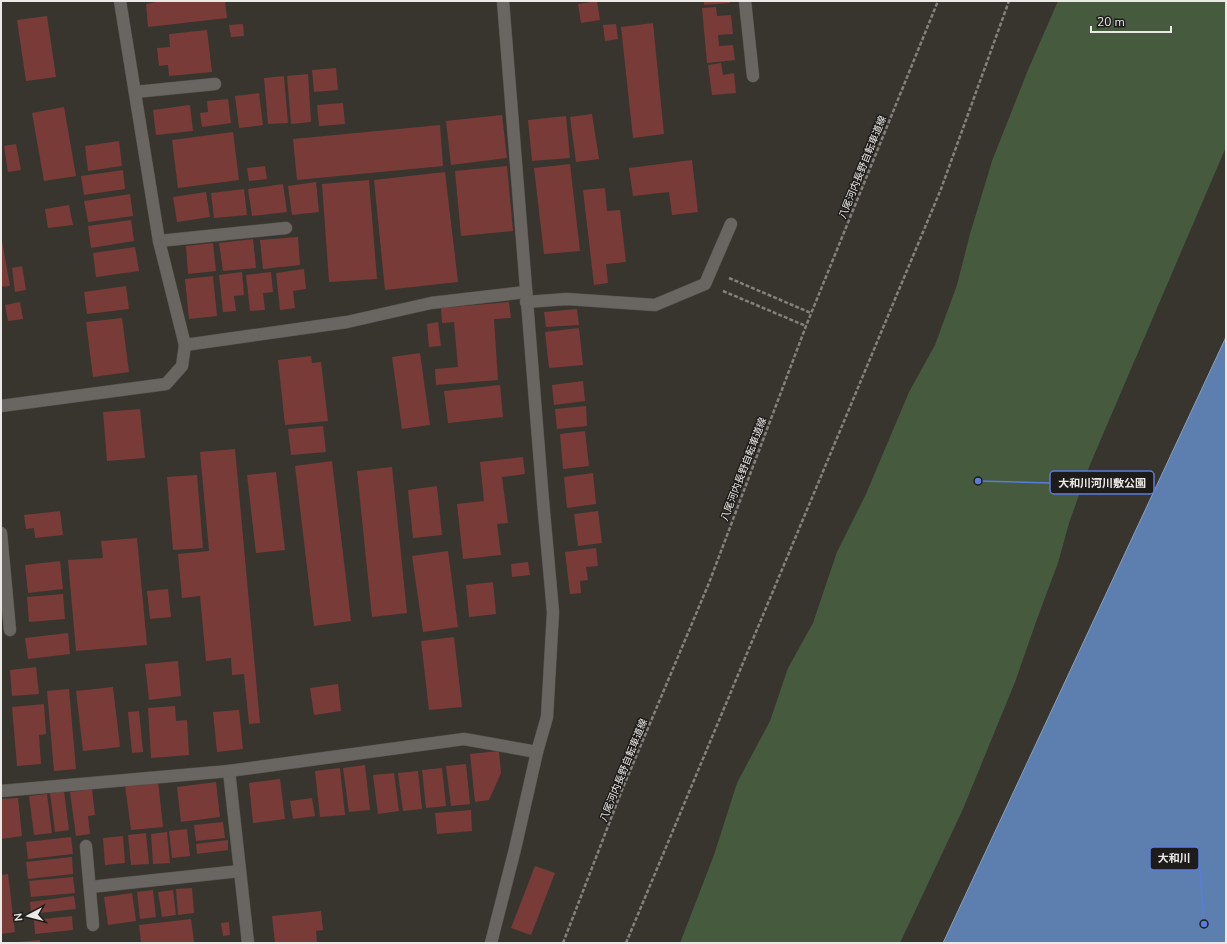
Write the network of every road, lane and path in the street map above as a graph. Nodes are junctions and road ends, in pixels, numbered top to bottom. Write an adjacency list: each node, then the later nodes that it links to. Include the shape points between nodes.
1 (120, 1): 8 (street)
2 (503, 1): 14 (street)
3 (745, 1): 6 (street)
4 (938, 1): 15 (path, 八尾河内長野自転車道線)
5 (1009, 1): 31 (path, via 941,189)
6 (753, 76)
7 (215, 84): 8 (street)
8 (135, 92): 11 (street)
9 (731, 224): 12 (street)
10 (286, 228): 11 (street)
11 (159, 241): 17 (street)
12 (711, 270): 13 (street); 15 (path)
13 (705, 284): 14 (street, via 655,305); 16 (path)
14 (526, 297): 17 (street, via 431,303 348,322); 21 (street, via 553,612 547,717)
15 (811, 313): 16 (path, 八尾河内長野自転車道線)
16 (806, 326): 30 (path, 八尾河内長野自転車道線, via 709,583 622,790)
17 (185, 345): 18 (street, via 182,366 166,384)
18 (1, 406)
19 (1, 533): 20 (street)
20 (10, 630)
21 (537, 752): 22 (street, via 464,740); 29 (street)
22 (229, 771): 23 (street); 25 (street)
23 (1, 791)
24 (86, 846): 26 (street)
25 (240, 871): 26 (street); 28 (street)
26 (90, 888): 27 (street)
27 (93, 925)
28 (248, 943)
29 (491, 943)
30 (563, 943)
31 (626, 943)

